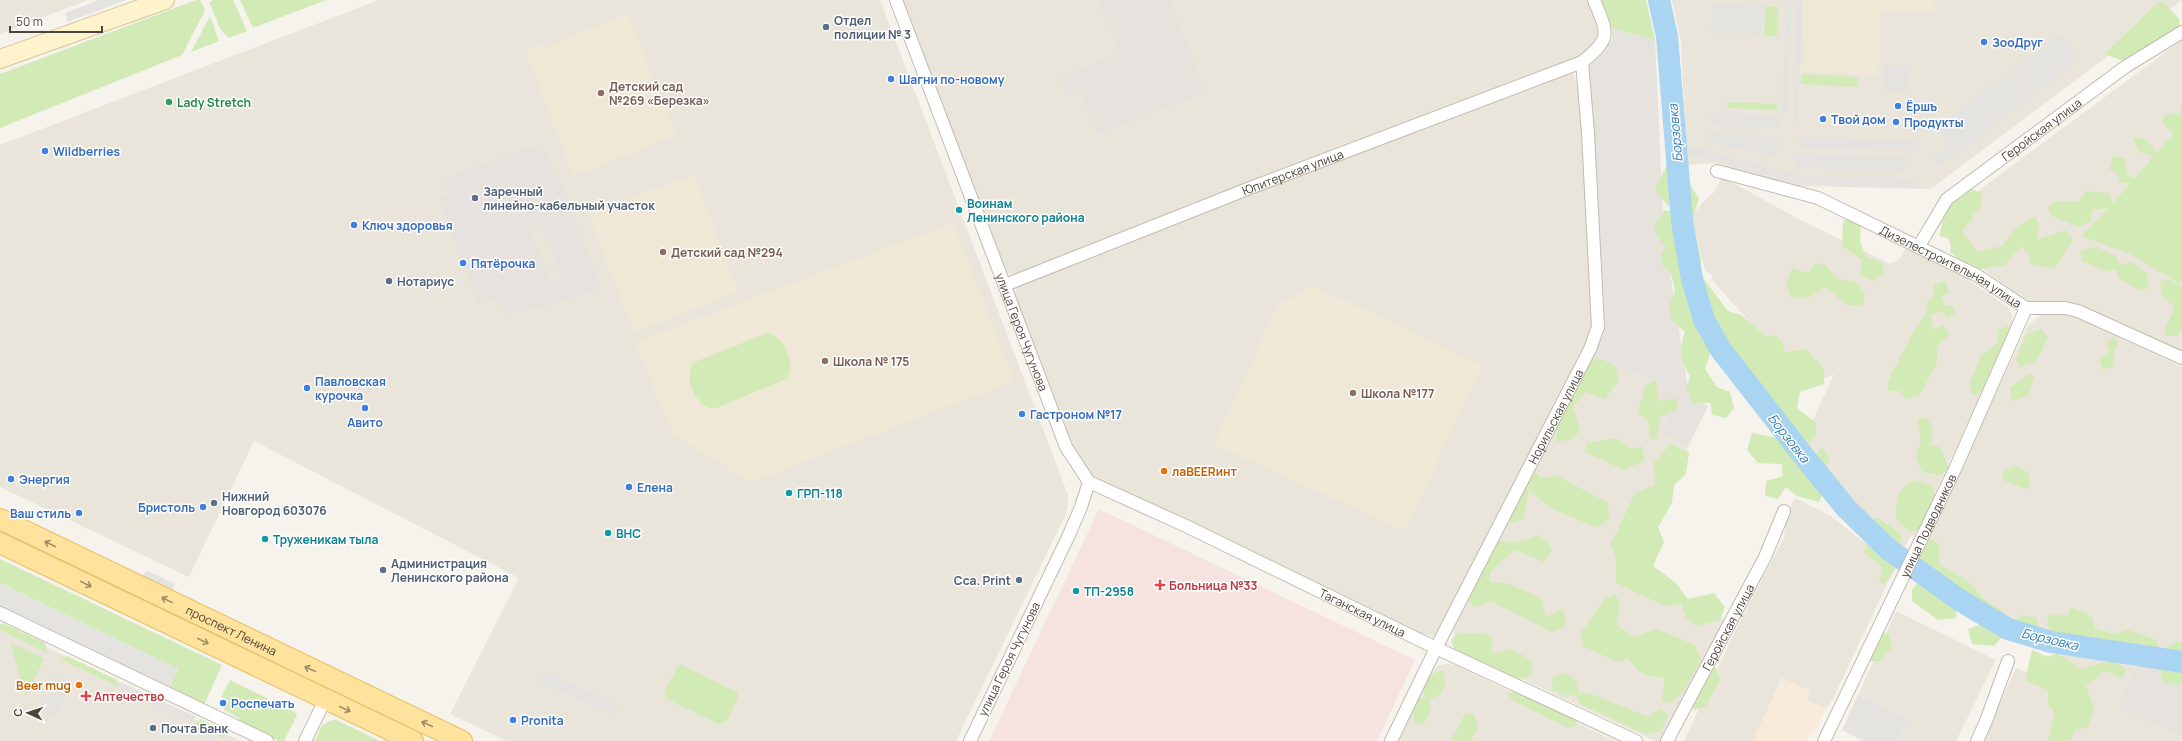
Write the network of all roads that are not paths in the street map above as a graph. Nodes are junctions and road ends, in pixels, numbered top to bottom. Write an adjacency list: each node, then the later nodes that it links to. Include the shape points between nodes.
1 (165, 0): 5 (street)
2 (896, 0): 9 (street, улица Героя Чугунова)
3 (1594, 0): 6 (street, Юпитерская улица, via 1604,26 1605,38 1598,49)
4 (2182, 32): 8 (street, Геройская улица, via 2125,67 1948,199)
5 (0, 59)
6 (1582, 62): 9 (street, Юпитерская улица); 17 (street, Норильская улица, via 1598,327 1590,349)
7 (1718, 171): 8 (street, Дизелестроительная улица, via 1818,198)
8 (1919, 246): 10 (street, Дизелестроительная улица, via 1978,276)
9 (1004, 285): 12 (street, улица Героя Чугунова, via 1066,447)
10 (2026, 308): 11 (street, Дизелестроительная улица, via 2065,308 2078,311); 28 (street, улица Подводников, via 1954,469)
11 (2182, 358)
12 (1089, 482): 17 (street, Таганская улица, via 1186,526); 24 (street, улица Героя Чугунова, via 1081,508)
13 (1784, 511): 27 (street, Геройская улица, via 1765,557)
14 (0, 519): 23 (main road, проспект Ленина, one-way to 14)
15 (0, 543): 19 (main road, проспект Ленина, one-way to 19)
16 (0, 613): 20 (street)
17 (1436, 648): 25 (street, Норильская улица); 26 (street, Таганская улица)
18 (2008, 661): 29 (street)
19 (326, 700): 21 (street); 22 (main road, проспект Ленина, one-way to 22)
20 (267, 741)
21 (305, 741)
22 (413, 741)
23 (462, 741)
24 (970, 741)
25 (1391, 741)
26 (1636, 741)
27 (1666, 741)
28 (1824, 741)
29 (1977, 741)

